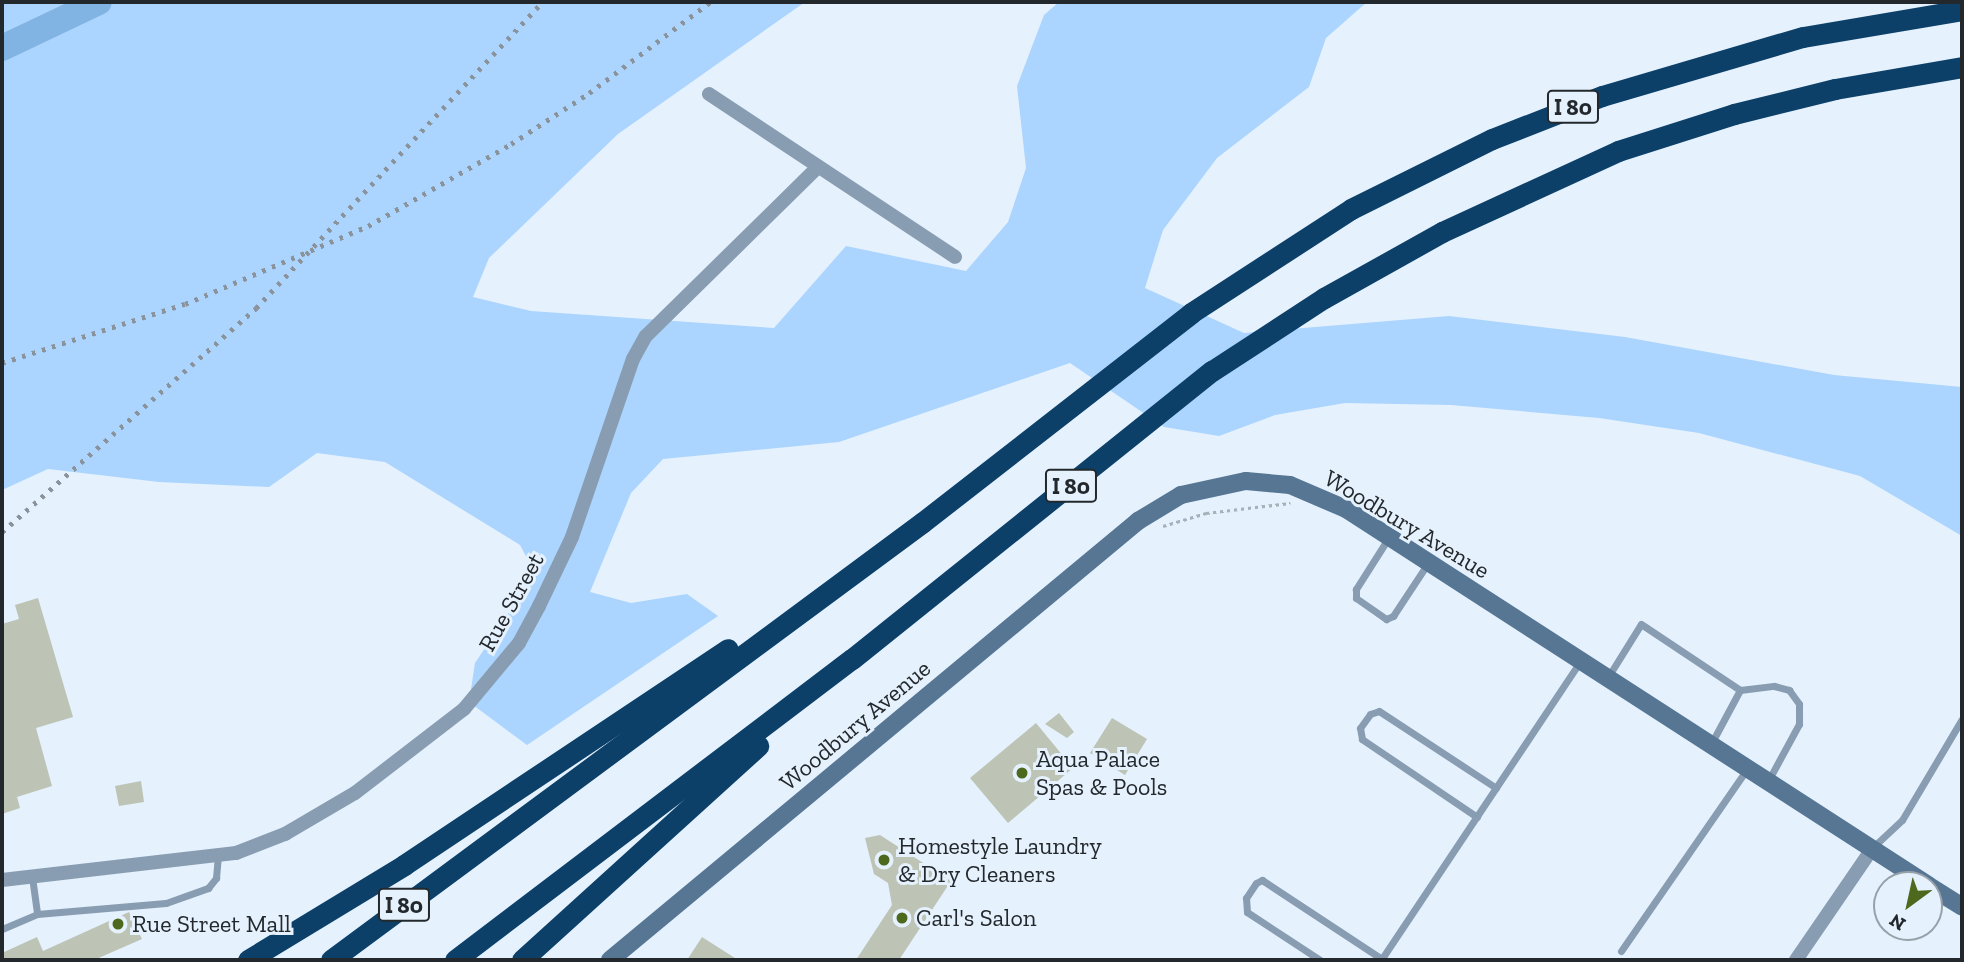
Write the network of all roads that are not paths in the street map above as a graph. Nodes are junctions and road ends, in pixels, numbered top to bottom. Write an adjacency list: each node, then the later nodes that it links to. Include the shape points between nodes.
1 (1962, 10): 6 (highway, I 80, via 1803,37 1615,92 1492,139 1374,197 1191,313)
2 (1962, 67): 9 (highway, I 80, via 1835,89 1721,118 1618,151 1442,232 1324,299 1212,371)
3 (709, 94): 4 (street)
4 (818, 167): 5 (street); 20 (street, Rue Street, via 646,336 633,359 572,537 519,643 494,677 435,734 355,793 285,834)
5 (955, 257)
6 (923, 522): 29 (highway, via 404,865); 30 (highway, I 80)
7 (1389, 537): 8 (main road, Woodbury Avenue); 8 (lane, via 1356,589 1356,598 1386,619 1393,616); 33 (main road, Woodbury Avenue, via 1317,494 1268,482 1210,486 1166,502 1121,534)
8 (1429, 562): 10 (main road, Woodbury Avenue)
9 (852, 659): 31 (highway, I 80); 32 (highway)
10 (1580, 661): 11 (main road, Woodbury Avenue); 17 (lane)
11 (1607, 679): 12 (lane, via 1641,624); 14 (main road, Woodbury Avenue)
12 (1740, 690): 14 (lane); 16 (lane, via 1782,687 1800,704 1799,724)
13 (1962, 719): 19 (lane, via 1902,820)
14 (1710, 745): 15 (main road, Woodbury Avenue)
15 (1747, 768): 16 (main road, Woodbury Avenue); 28 (lane)
16 (1768, 782): 19 (main road, Woodbury Avenue)
17 (1496, 788): 18 (lane); 18 (lane, via 1379,711 1370,714 1360,729 1362,739)
18 (1476, 817): 35 (lane)
19 (1872, 849): 21 (main road, Woodbury Avenue); 36 (street)
20 (218, 855): 22 (street, Rue Street); 26 (lane, via 216,878 196,895 166,903)
21 (1906, 871)
22 (32, 876): 23 (street, Rue Street); 26 (lane)
23 (2, 880)
24 (1943, 895): 25 (main road, Woodbury Avenue)
25 (1962, 908)
26 (37, 914): 27 (lane)
27 (2, 929)
28 (1621, 951)
29 (248, 960)
30 (331, 960)
31 (455, 960)
32 (522, 960)
33 (610, 960)
34 (1320, 960): 35 (lane, via 1247,912 1246,898 1256,883 1262,880)
35 (1382, 960)
36 (1796, 960)

